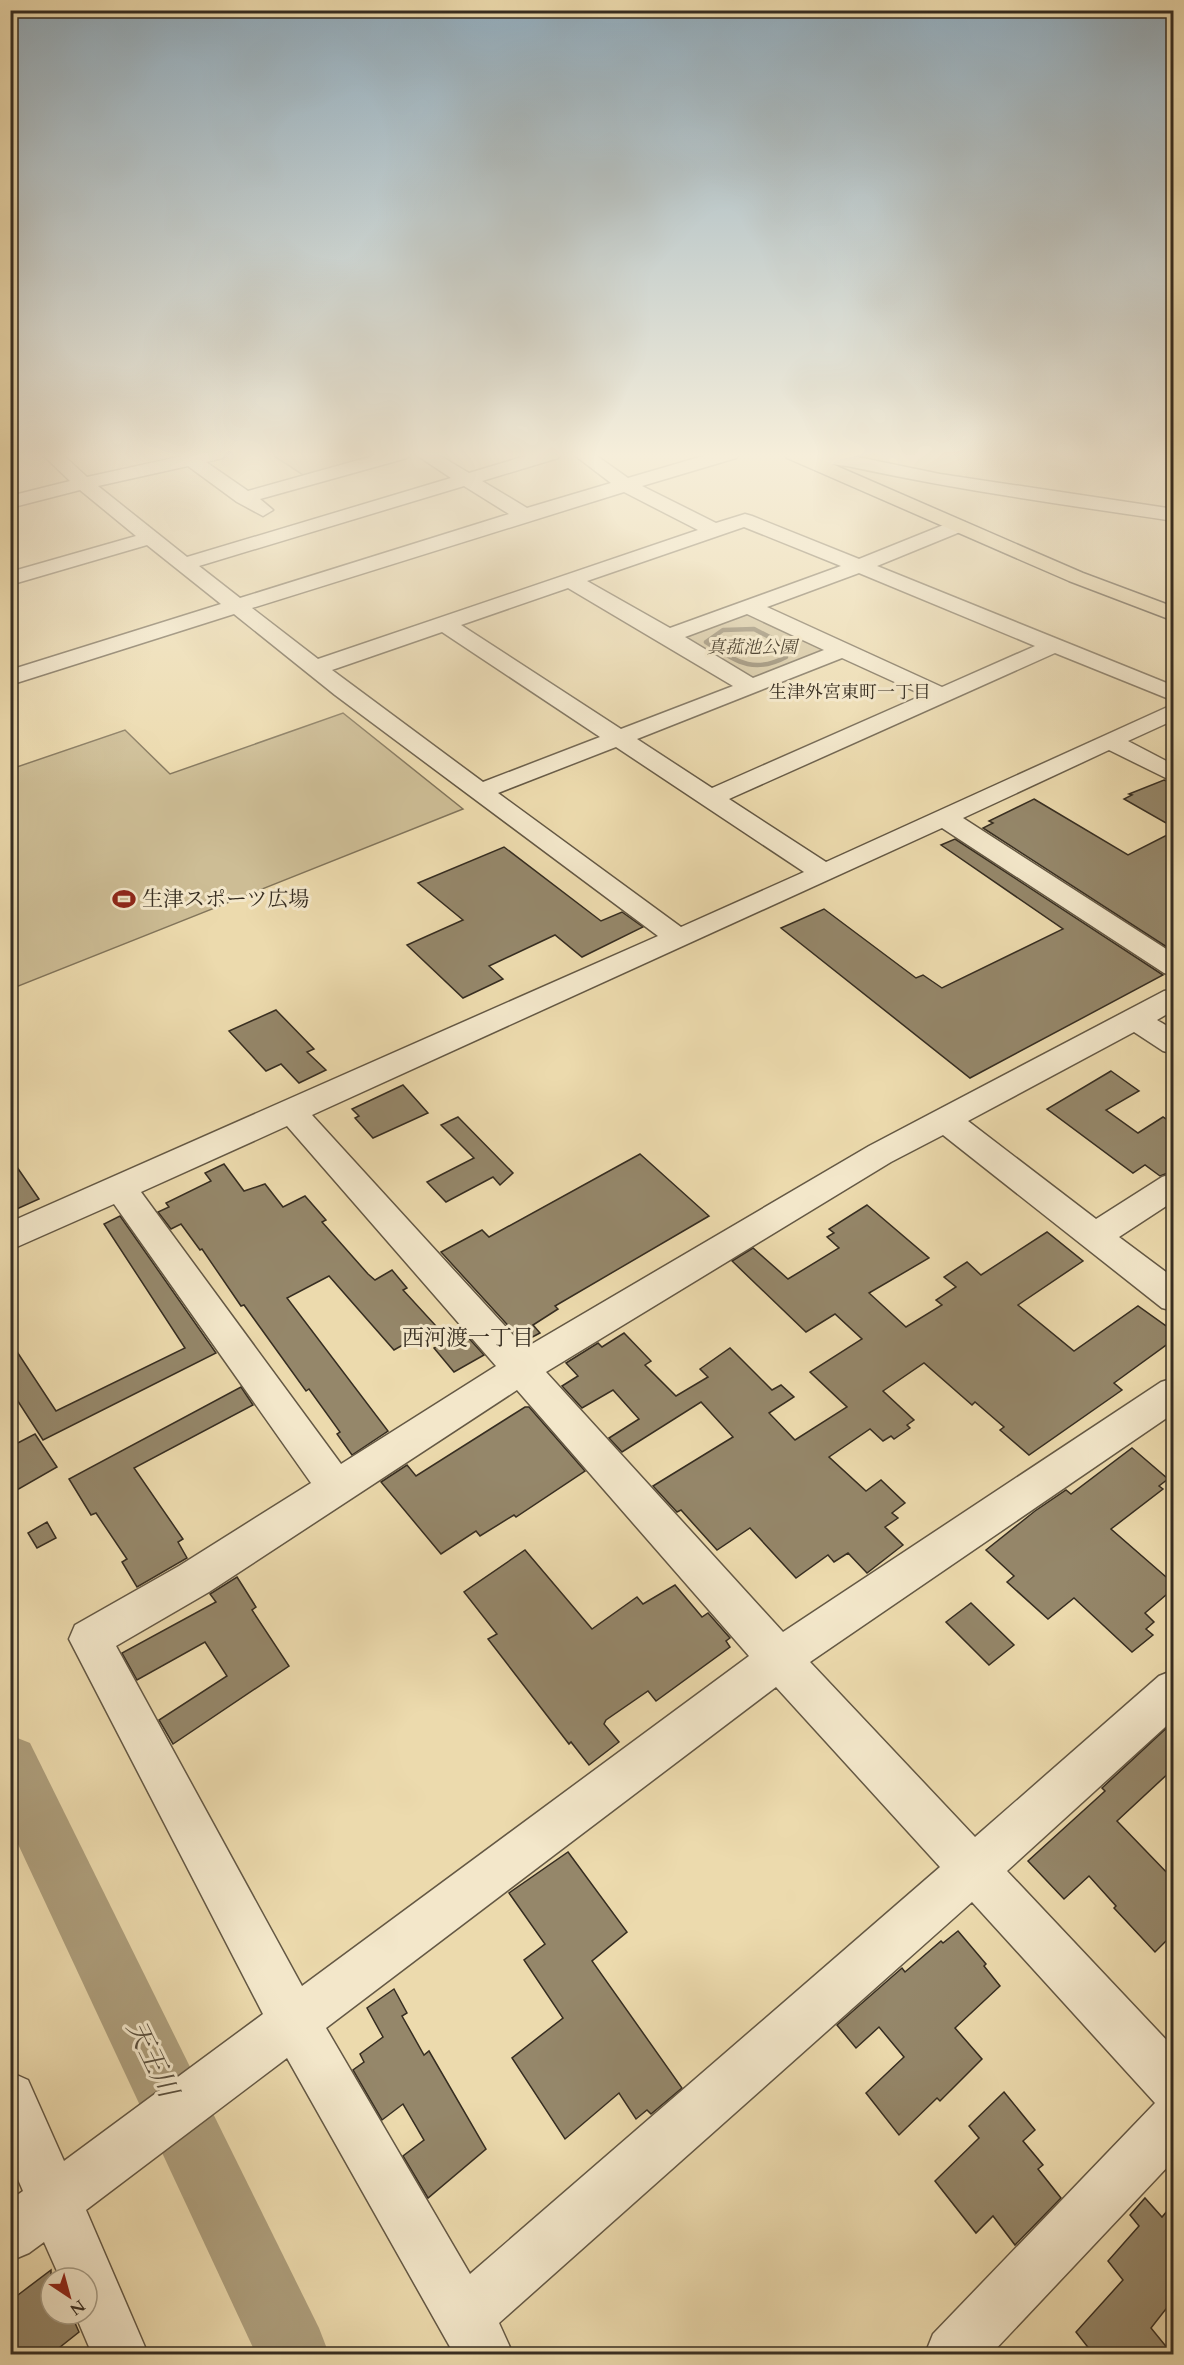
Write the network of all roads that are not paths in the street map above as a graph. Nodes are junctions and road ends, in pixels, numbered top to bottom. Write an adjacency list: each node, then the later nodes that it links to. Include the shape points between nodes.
1 (60, 564): 10 (street)
2 (184, 564): 12 (street)
3 (367, 564): 12 (street)
4 (619, 564): 11 (street)
5 (856, 564): 9 (street)
6 (864, 564): 9 (street)
7 (1047, 564): 15 (main road)
8 (1065, 564): 14 (main road)
9 (860, 566): 13 (street); 18 (street)
10 (10, 579)
11 (571, 581): 16 (street); 17 (street)
12 (237, 606): 20 (street); 21 (street)
13 (749, 607): 17 (street); 19 (street)
14 (1173, 607)
15 (1173, 615)
16 (445, 624): 20 (street); 26 (street)
17 (668, 636): 22 (street)
18 (1053, 646): 23 (street); 24 (street)
19 (843, 650): 22 (street); 24 (street)
20 (315, 668): 29 (street)
21 (10, 678)
22 (751, 687): 26 (street)
23 (1173, 694)
24 (943, 696): 30 (street)
25 (1173, 711): 27 (street)
26 (618, 738): 29 (street); 30 (street)
27 (1109, 741): 28 (street); 31 (street)
28 (1173, 775)
29 (480, 791): 33 (street)
30 (711, 798): 32 (street)
31 (943, 817): 32 (street); 34 (street)
32 (824, 873): 33 (street)
33 (678, 938): 38 (street)
34 (1173, 967)
35 (1173, 998): 36 (street)
36 (1136, 1020): 37 (street); 39 (street)
37 (1173, 1044)
38 (292, 1112): 41 (street); 45 (street)
39 (945, 1120): 43 (street); 45 (street, via 880,1154)
40 (1173, 1185): 43 (street)
41 (121, 1189): 42 (street); 47 (street)
42 (10, 1237)
43 (1094, 1237): 44 (street)
44 (1173, 1298)
45 (520, 1369): 47 (street); 48 (street)
46 (1173, 1393): 48 (street)
47 (336, 1487): 51 (street, via 194,1579 90,1639)
48 (779, 1659): 50 (street); 51 (street)
49 (1173, 1690): 50 (street)
50 (974, 1869): 52 (street); 57 (street)
51 (294, 2022): 55 (street); 57 (street)
52 (1173, 2086)
53 (10, 2098): 55 (street)
54 (1173, 2121): 59 (street)
55 (72, 2188): 56 (street); 58 (street)
56 (10, 2234)
57 (474, 2335)
58 (120, 2355)
59 (953, 2355)

